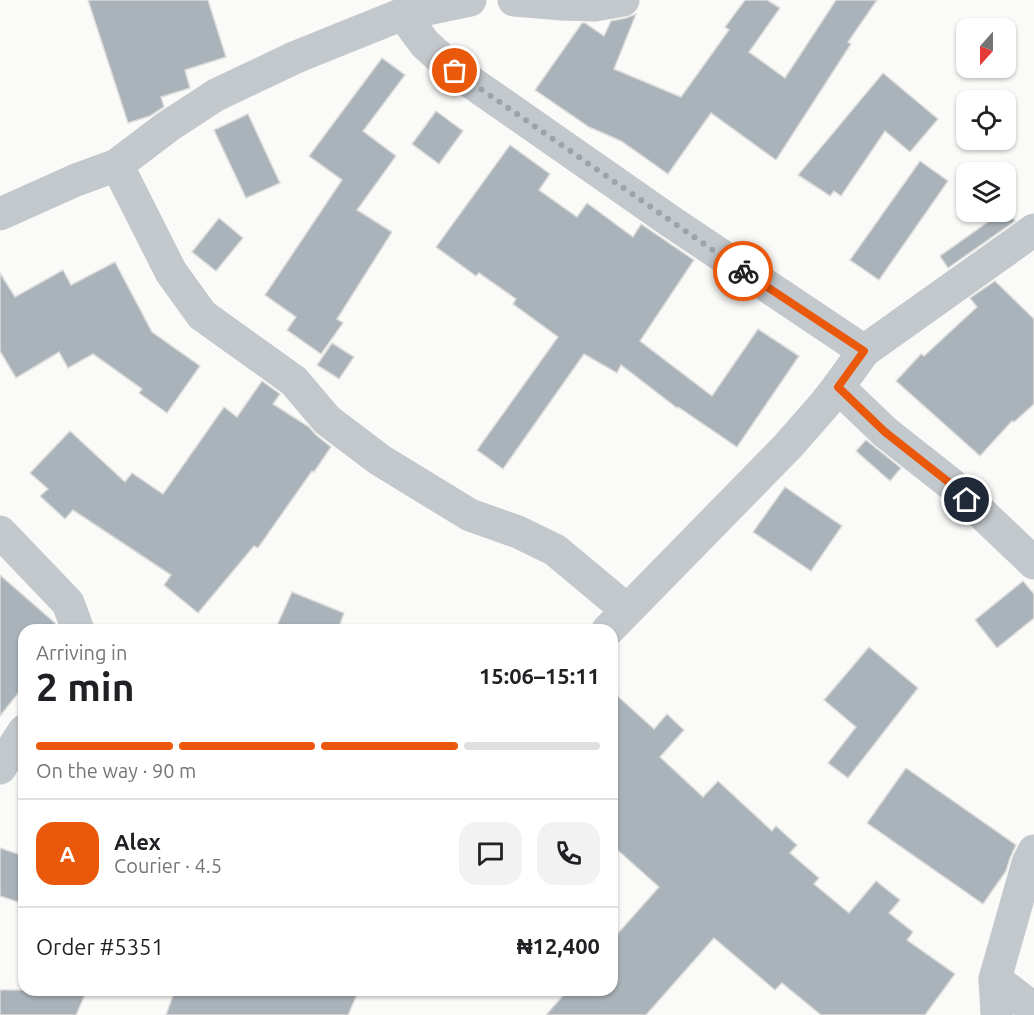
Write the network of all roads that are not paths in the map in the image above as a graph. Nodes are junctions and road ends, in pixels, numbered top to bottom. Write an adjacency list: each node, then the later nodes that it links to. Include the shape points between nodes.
1 (471, 0): 4 (street)
2 (513, 0): 3 (street, via 562,4)
3 (623, 0)
4 (403, 14): 5 (street, via 296,57 216,95); 8 (street, via 425,44 455,71)
5 (117, 165): 6 (street); 12 (street, via 171,272 202,315 294,381 327,420 380,460 470,515 555,550)
6 (0, 214)
7 (1034, 230): 8 (street)
8 (864, 351): 9 (street)
9 (838, 387): 11 (street, via 885,432 951,484); 12 (street, via 788,446)
10 (0, 532): 13 (street, via 68,603)
11 (1034, 563)
12 (618, 620)
13 (76, 624)
14 (18, 740): 15 (street)
15 (0, 768)
16 (1034, 851): 17 (street)
17 (995, 979): 18 (street); 19 (street)
18 (1034, 1009)
19 (997, 1015)

